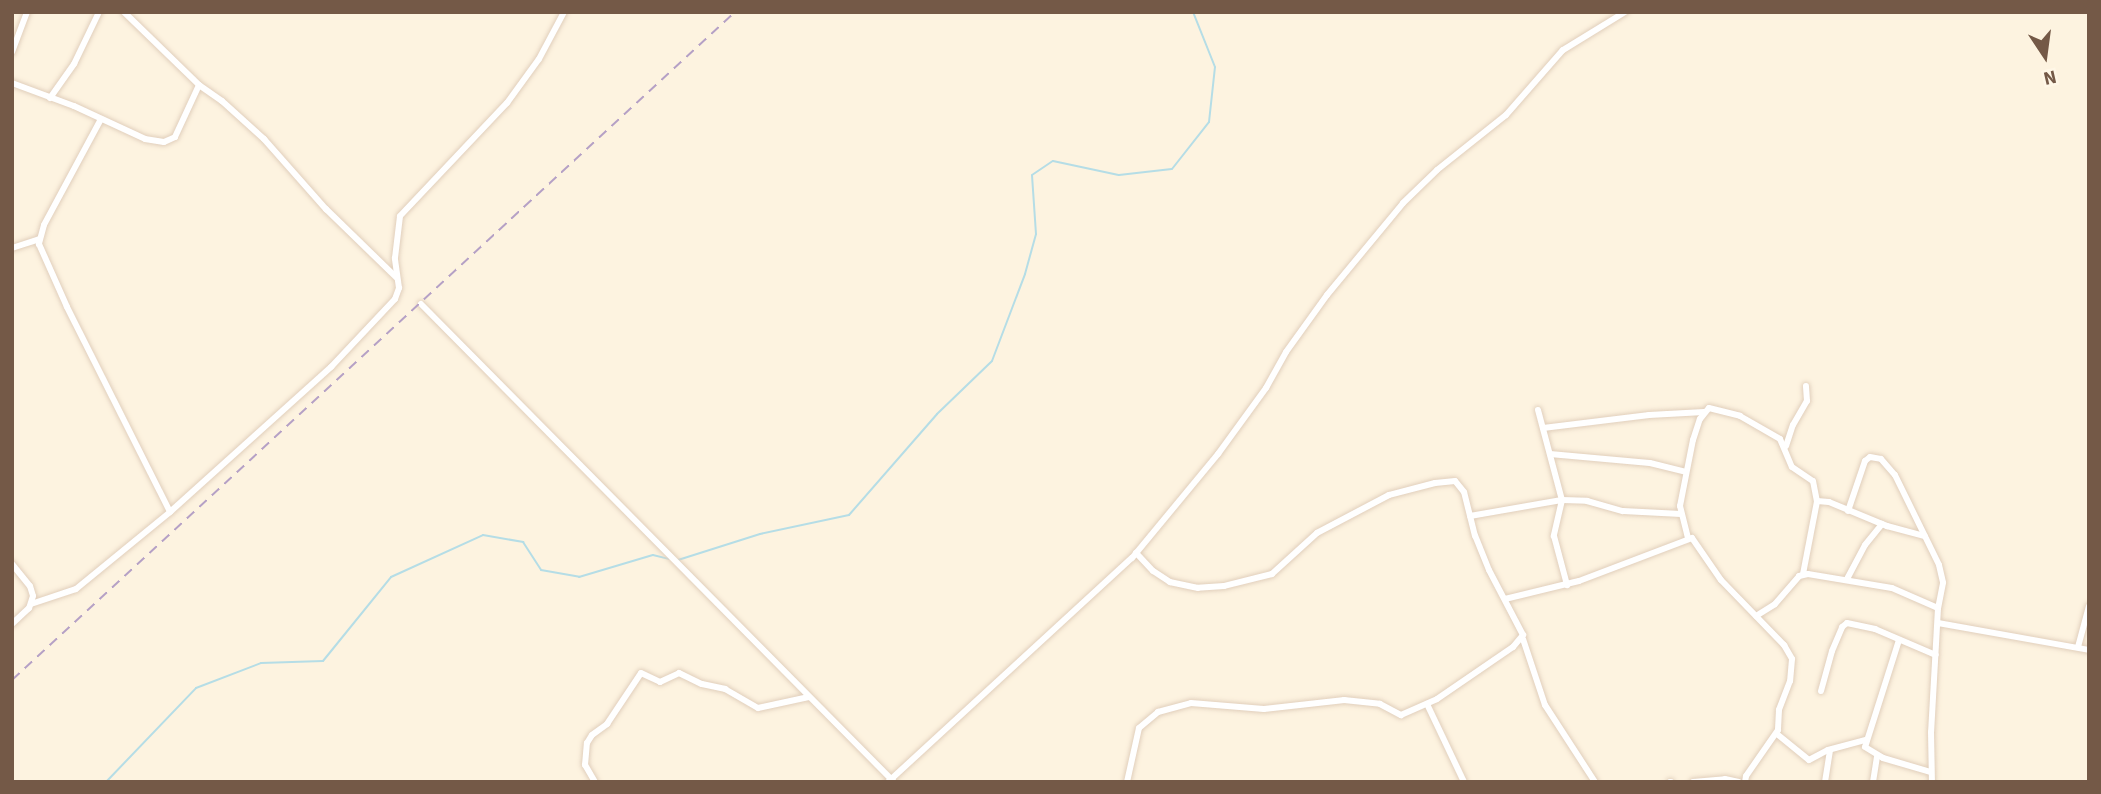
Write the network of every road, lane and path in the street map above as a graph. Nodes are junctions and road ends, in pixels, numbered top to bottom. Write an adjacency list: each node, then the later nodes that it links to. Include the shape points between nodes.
1 (27, 12): 6 (street)
2 (99, 12): 9 (street, via 74,64)
3 (124, 12): 8 (street)
4 (564, 12): 13 (street, via 539,59 507,103 400,216)
5 (1625, 12): 31 (street, via 1563,50 1506,114 1403,203 1327,295 1218,454)
6 (12, 52)
7 (12, 83): 9 (street)
8 (199, 85): 10 (street, via 175,137 164,142 145,139); 13 (street, via 264,139)
9 (50, 98): 10 (street)
10 (101, 119): 11 (street)
11 (39, 239): 12 (street); 25 (street, via 52,276)
12 (12, 248)
13 (397, 279): 25 (street, via 395,299 338,359)
14 (421, 304): 49 (street)
15 (1806, 386): 19 (street, via 1807,401)
16 (1538, 410): 18 (street)
17 (1704, 412): 18 (street); 19 (street, via 1720,408 1741,416); 21 (street)
18 (1543, 428): 20 (street)
19 (1786, 447): 23 (street, via 1792,467 1813,481)
20 (1550, 454): 21 (street, via 1650,463); 22 (street)
21 (1686, 472): 26 (street)
22 (1562, 500): 26 (street, via 1623,511); 27 (street); 35 (street, via 1554,536)
23 (1816, 501): 24 (street); 33 (street)
24 (1848, 511): 28 (street); 29 (street, via 1865,461 1876,457 1895,475)
25 (170, 512): 37 (street, via 76,589)
26 (1681, 514): 30 (street)
27 (1470, 516): 31 (street, via 1464,492 1455,481 1388,495 1317,533 1272,574 1224,586 1198,588 1170,582); 36 (street, via 1480,549)
28 (1882, 524): 29 (street); 34 (street)
29 (1925, 536): 39 (street, via 1943,578)
30 (1688, 538): 35 (street); 40 (street)
31 (1136, 553): 56 (street)
32 (12, 564): 37 (street, via 32,591)
33 (1804, 574): 34 (street); 40 (street)
34 (1847, 579): 39 (street, via 1892,588)
35 (1567, 585): 36 (street)
36 (1505, 599): 43 (street)
37 (32, 604): 42 (street)
38 (2089, 606): 45 (street)
39 (1938, 608): 41 (street)
40 (1756, 616): 51 (street, via 1792,659)
41 (1938, 623): 45 (street); 47 (street)
42 (12, 624)
43 (1523, 639): 50 (street); 60 (street, via 1545,705)
44 (1899, 640): 47 (street); 48 (street, via 1875,629 1844,624); 52 (street)
45 (2078, 647): 46 (street)
46 (2089, 650)
47 (1936, 655): 55 (street)
48 (1821, 691)
49 (809, 697): 56 (street); 57 (street, via 758,708 724,689 679,673 660,682 641,673 614,715 587,743 585,765)
50 (1427, 704): 58 (street, via 1399,715 1380,704 1344,700 1264,709 1202,703 1179,706 1158,712 1143,723); 59 (street)
51 (1777, 734): 53 (street, via 1808,760); 63 (street)
52 (1866, 740): 53 (street); 54 (street, via 1866,749)
53 (1830, 750): 64 (street)
54 (1877, 756): 55 (street); 65 (street)
55 (1931, 772): 66 (street)
56 (891, 781)
57 (595, 782)
58 (1127, 782)
59 (1464, 782)
60 (1595, 782)
61 (1693, 782): 62 (street)
62 (1739, 782)
63 (1745, 782)
64 (1825, 782)
65 (1873, 782)
66 (1933, 782)

